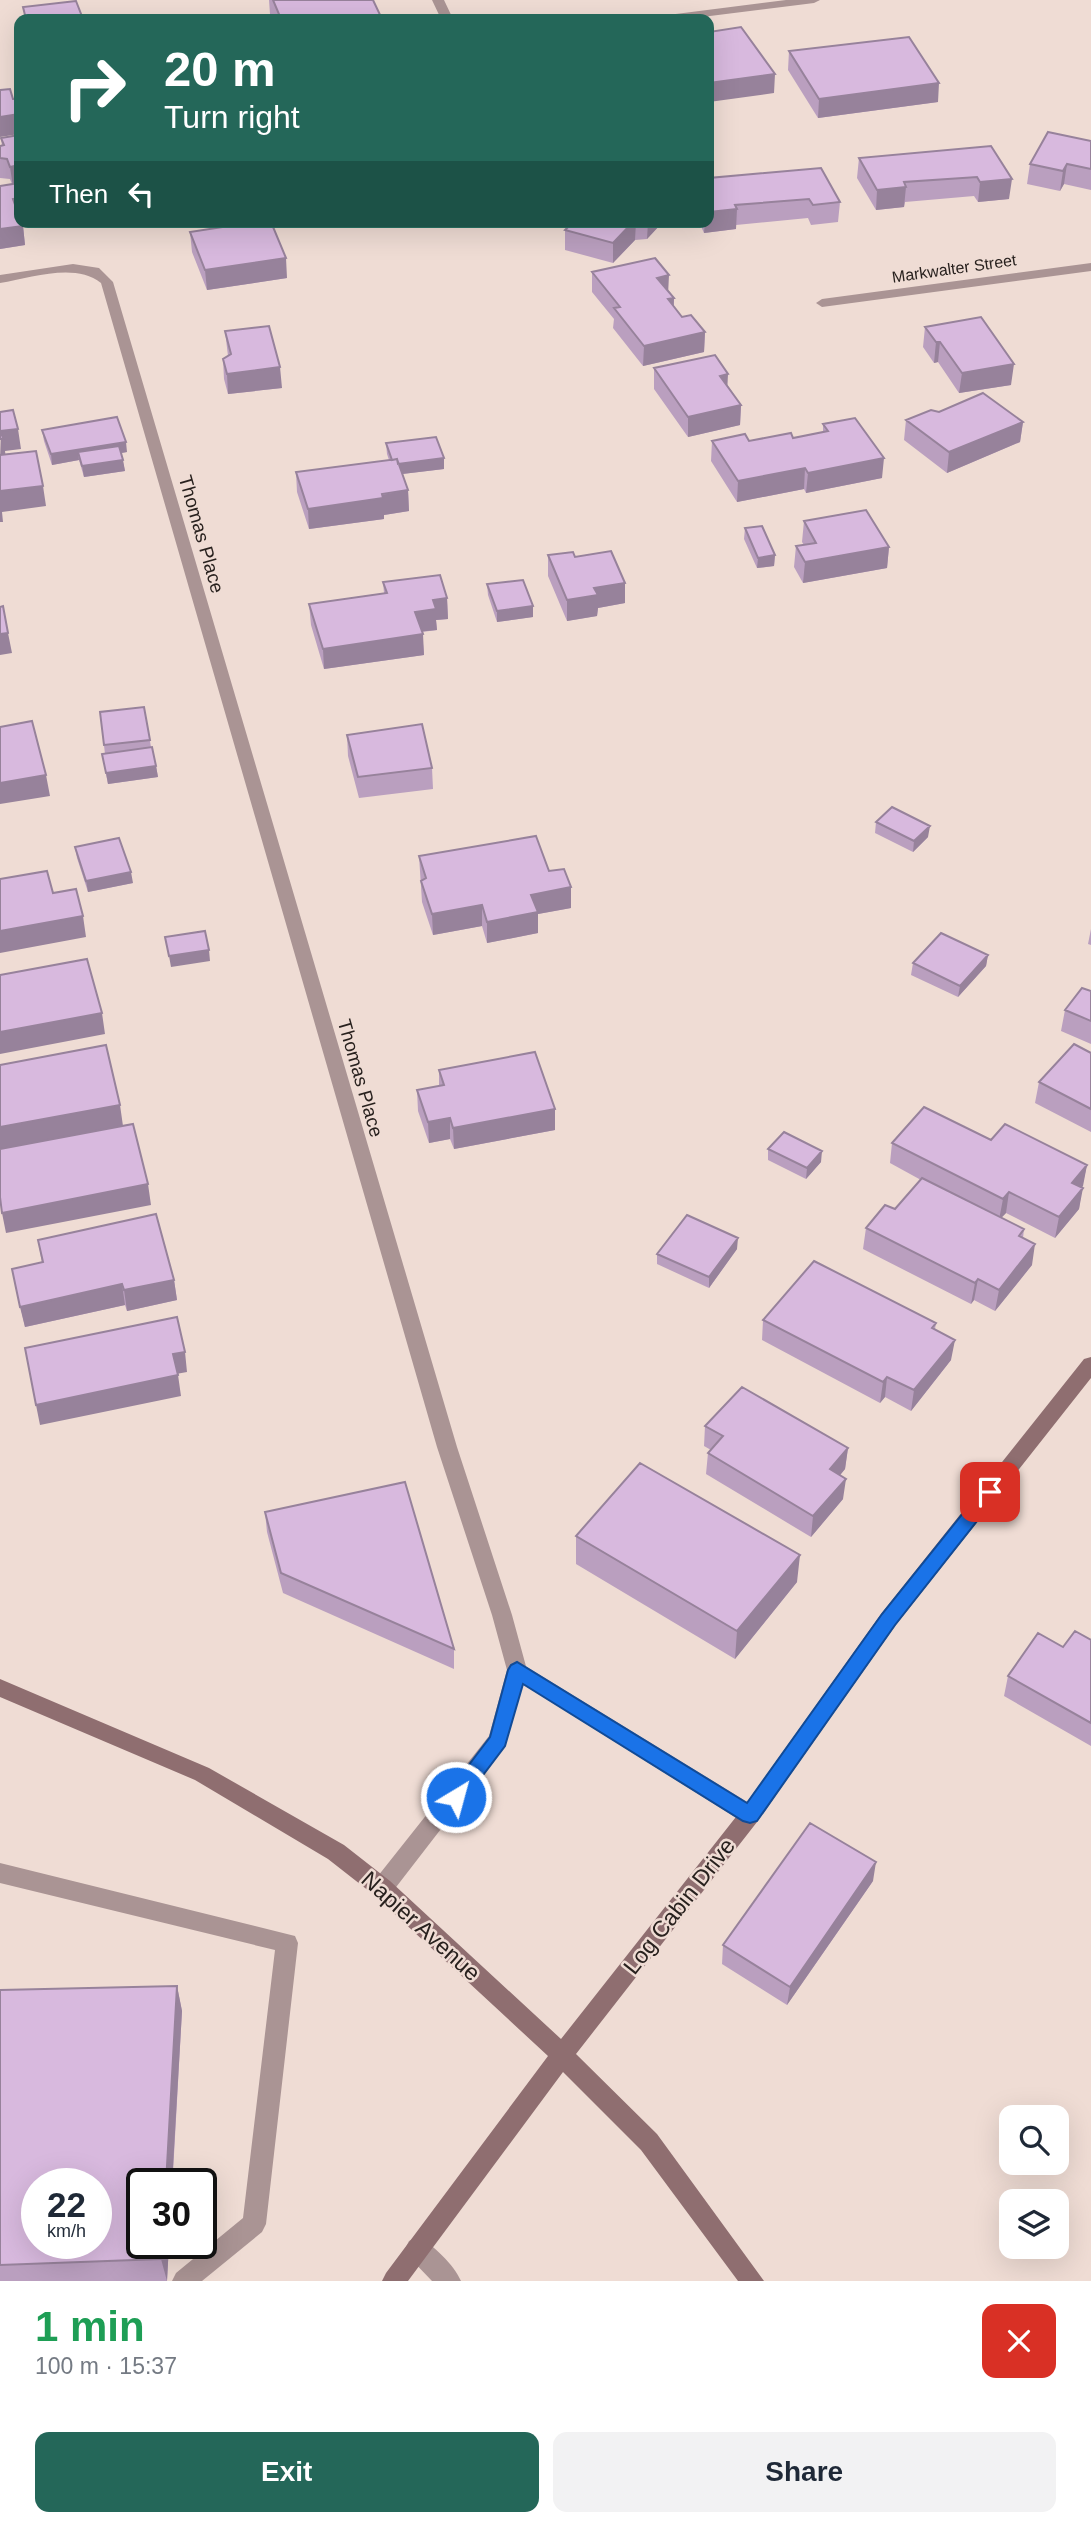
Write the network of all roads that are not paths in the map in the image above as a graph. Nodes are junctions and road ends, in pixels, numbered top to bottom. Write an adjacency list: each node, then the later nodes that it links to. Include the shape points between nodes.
1 (814, 0): 2 (street)
2 (701, 14)
3 (1091, 267): 5 (street, Markwalter Street)
4 (0, 279): 7 (street, Thomas Place, via 73,268 94,271 107,282 443,1434)
5 (822, 303)
6 (1091, 1364): 9 (street, Log Cabin Drive, via 888,1620)
7 (517, 1670): 9 (street); 11 (street, via 498,1740)
8 (0, 1688): 11 (street, Napier Avenue, via 202,1774 336,1852)
9 (750, 1815): 12 (street, Log Cabin Drive)
10 (0, 1873): 14 (street, via 286,1943 254,2224)
11 (382, 1888): 12 (street, Napier Avenue)
12 (562, 2055): 13 (street, Log Cabin Drive); 17 (street, Napier Avenue, via 649,2142)
13 (417, 2249): 15 (street, Log Cabin Drive); 16 (street)
14 (184, 2281)
15 (394, 2281)
16 (449, 2281)
17 (752, 2281)

